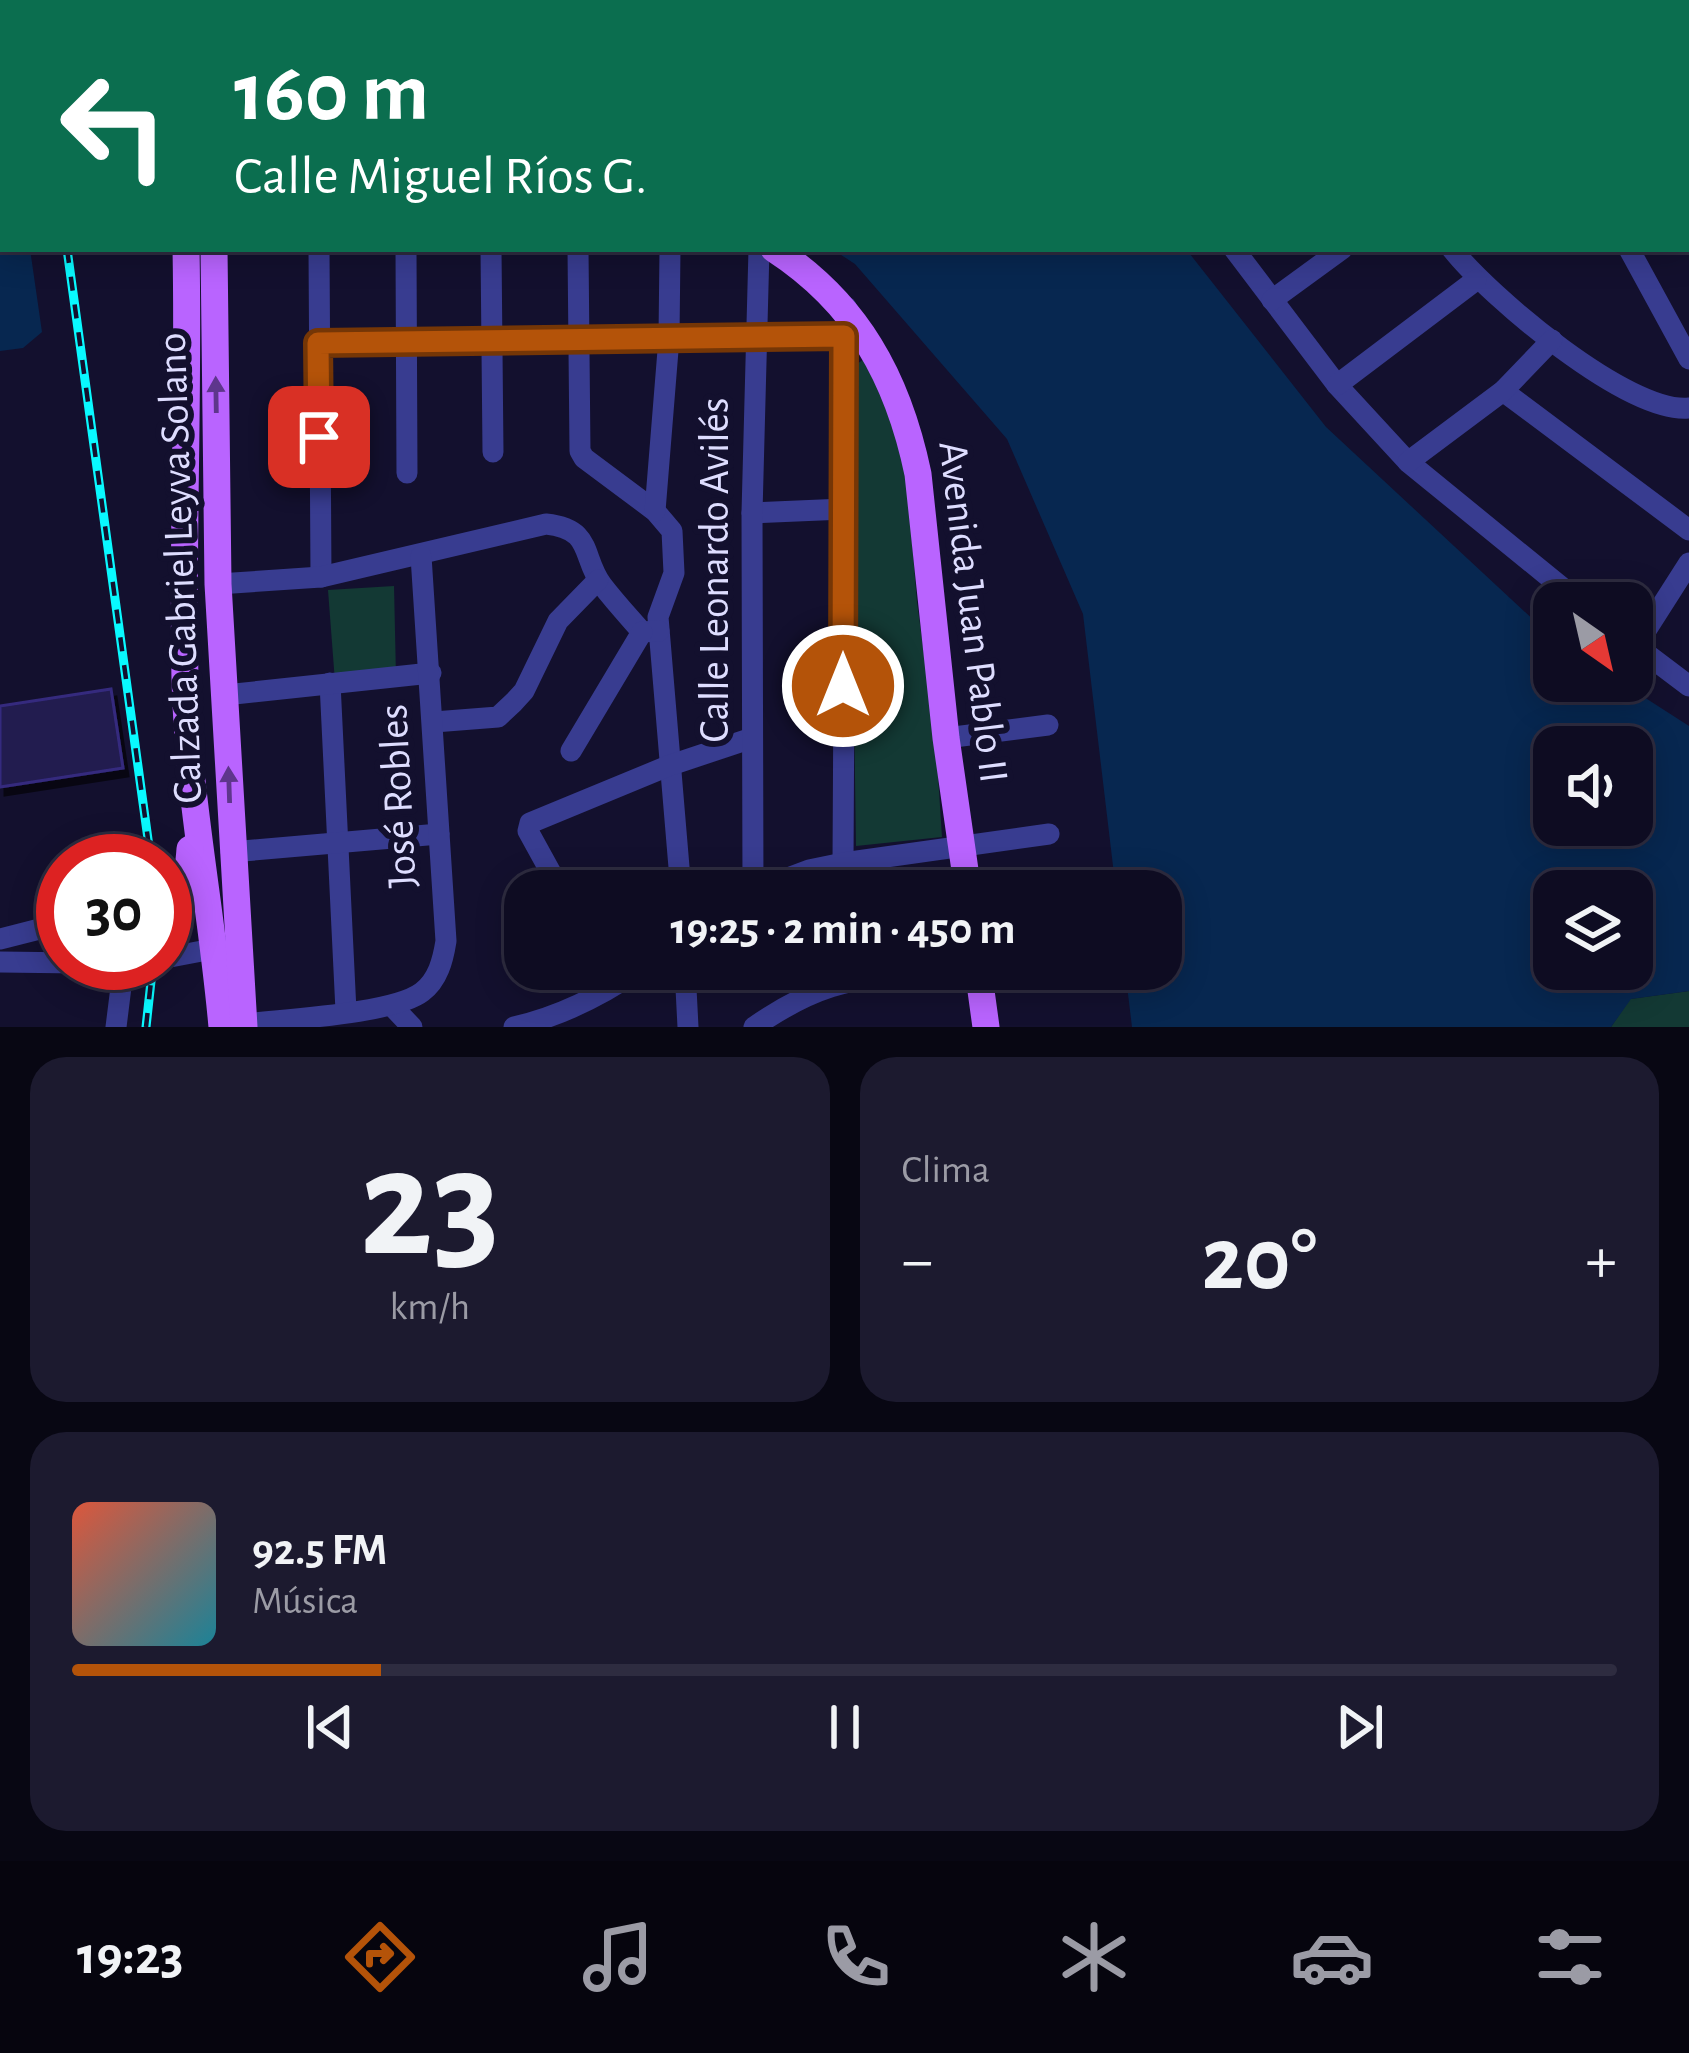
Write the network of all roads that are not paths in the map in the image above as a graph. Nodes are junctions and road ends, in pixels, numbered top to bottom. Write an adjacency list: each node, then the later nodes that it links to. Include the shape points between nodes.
1 (186, 252): 54 (main road, Calzada Gabriel Leyva Solano, via 185,681)
2 (214, 252): 40 (main road, Calzada Gabriel Leyva Solano, one-way to 2)
3 (319, 252): 23 (street)
4 (406, 252): 22 (street)
5 (491, 252): 19 (street)
6 (578, 252): 20 (street)
7 (670, 252): 17 (street)
8 (759, 252): 18 (street, Calle Leonardo Avilés)
9 (778, 252): 16 (main road, Avenida Juan Pablo II, via 819,281)
10 (1236, 252): 15 (street)
11 (1338, 252): 15 (street)
12 (1454, 252): 14 (street)
13 (1631, 252): 24 (street)
14 (1476, 280): 21 (street); 25 (street)
15 (1272, 300): 25 (street)
16 (845, 321): 18 (street); 31 (street); 51 (main road, Avenida Juan Pablo II, via 879,361 909,433)
17 (669, 338): 18 (street); 20 (street); 32 (street)
18 (756, 338): 33 (street, Calle Leonardo Avilés)
19 (491, 340): 20 (street); 22 (street); 28 (street)
20 (578, 340): 32 (street, via 580,451)
21 (1552, 340): 26 (street); 27 (street, via 1626,390)
22 (408, 342): 23 (street); 30 (street)
23 (318, 343): 37 (street)
24 (1689, 359)
25 (1337, 385): 29 (street)
26 (1503, 391): 29 (street); 34 (street)
27 (1689, 408)
28 (493, 452)
29 (1408, 462): 39 (street)
30 (407, 473)
31 (844, 508): 33 (street); 61 (street)
32 (655, 511): 42 (street, via 672,531 674,573)
33 (752, 513): 50 (street, Calle Leonardo Avilés)
34 (1689, 530)
35 (421, 556): 37 (street); 38 (street, via 561,526 589,551); 44 (street, José Robles)
36 (1689, 563): 41 (street)
37 (321, 577): 40 (street)
38 (598, 580): 42 (street); 48 (street, via 558,621 524,691 498,717)
39 (1555, 582)
40 (218, 584): 47 (main road, Calzada Gabriel Leyva Solano)
41 (1653, 617)
42 (651, 632): 52 (street); 53 (street)
43 (1653, 659): 46 (street)
44 (430, 674): 45 (street); 48 (street, José Robles)
45 (330, 683): 47 (street); 58 (street)
46 (1689, 686)
47 (225, 695): 60 (main road, Calzada Gabriel Leyva Solano, one-way to 47)
48 (434, 722): 56 (street, José Robles)
49 (1048, 725): 51 (street)
50 (752, 737): 53 (street); 64 (street, Calle Leonardo Avilés)
51 (946, 738): 59 (main road, Avenida Juan Pablo II)
52 (571, 751)
53 (668, 766): 62 (street, via 530,823); 63 (street)
54 (193, 809): 55 (main road); 67 (main road, Calzada Gabriel Leyva Solano)
55 (191, 834)
56 (439, 834): 58 (street); 80 (street, José Robles, via 443,958 424,991)
57 (1048, 834): 59 (street)
58 (338, 842): 60 (street); 81 (street)
59 (962, 848): 61 (street); 66 (main road, Avenida Juan Pablo II)
60 (231, 852): 67 (main road, Calzada Gabriel Leyva Solano)
61 (843, 863): 65 (street)
62 (549, 870)
63 (679, 870)
64 (753, 870)
65 (809, 870)
66 (965, 870)
67 (220, 893): 68 (street); 71 (main road)
68 (192, 898)
69 (36, 930): 70 (street)
70 (0, 939)
71 (227, 946): 72 (street); 82 (main road)
72 (192, 953)
73 (0, 962): 74 (street)
74 (36, 962)
75 (121, 990): 83 (street)
76 (593, 990): 85 (street, via 554,1017)
77 (686, 990): 86 (street)
78 (816, 990): 87 (street)
79 (981, 990): 88 (main road)
80 (393, 1007): 81 (street); 84 (street)
81 (346, 1011): 82 (street)
82 (237, 1026)
83 (116, 1027)
84 (412, 1027)
85 (514, 1027)
86 (688, 1027)
87 (754, 1027)
88 (986, 1027)

